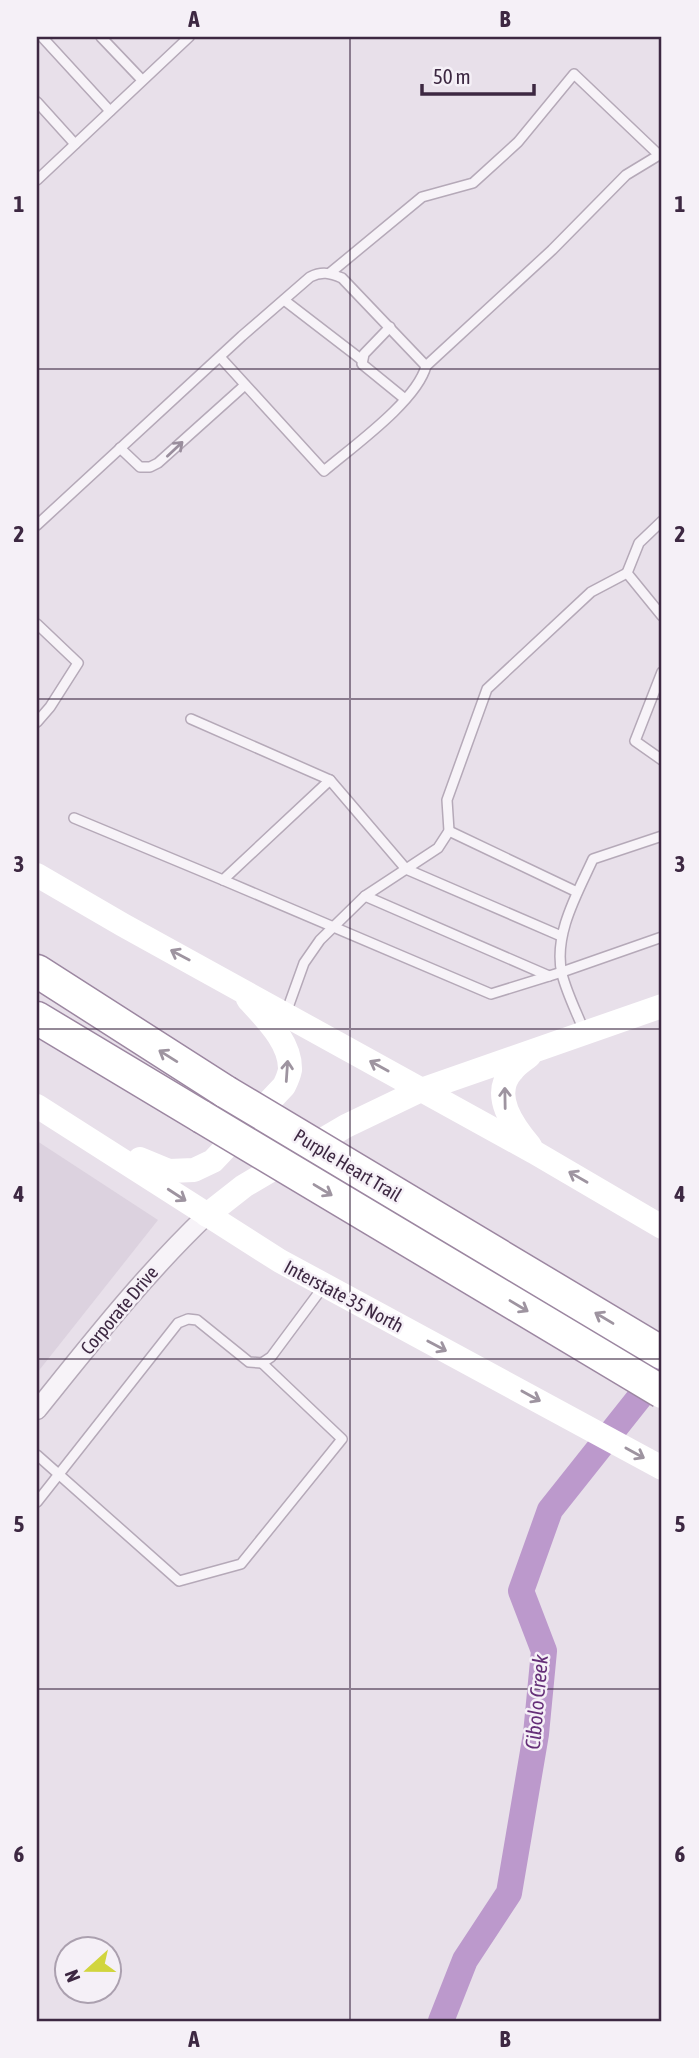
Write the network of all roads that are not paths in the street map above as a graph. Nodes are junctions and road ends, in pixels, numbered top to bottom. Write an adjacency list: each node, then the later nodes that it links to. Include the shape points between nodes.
1 (101, 37): 4 (lane)
2 (189, 37): 4 (lane)
3 (42, 40): 6 (lane)
4 (142, 80): 6 (lane)
5 (37, 102): 7 (lane)
6 (110, 111): 7 (lane)
7 (75, 144): 8 (lane)
8 (37, 180)
9 (330, 273): 10 (lane, via 310,277); 11 (lane, via 342,278); 14 (lane, via 422,197 473,183 518,142 574,74 659,155 626,175)
10 (284, 300): 12 (lane); 13 (lane)
11 (390, 327): 13 (lane); 14 (lane)
12 (220, 357): 15 (lane); 17 (lane)
13 (362, 360): 16 (lane)
14 (426, 366): 16 (lane)
15 (245, 385): 16 (lane, via 324,471); 17 (lane, one-way to 15, via 140,467 158,463)
16 (405, 399)
17 (120, 448): 19 (lane)
18 (662, 521): 20 (lane, via 639,543)
19 (37, 525)
20 (627, 573): 21 (lane); 29 (lane, via 591,593 487,689 447,800)
21 (662, 615)
22 (37, 624): 25 (lane, via 78,663)
23 (662, 672): 26 (lane, via 635,741)
24 (191, 719): 27 (lane)
25 (37, 722)
26 (662, 760)
27 (331, 780): 31 (lane); 33 (lane)
28 (74, 818): 33 (lane)
29 (449, 831): 31 (lane, via 438,848); 34 (lane)
30 (662, 836): 34 (lane, via 593,859)
31 (406, 869): 35 (lane); 37 (lane)
32 (37, 875): 42 (main road, one-way to 32)
33 (223, 880): 36 (lane)
34 (578, 892): 37 (lane)
35 (365, 896): 36 (lane); 41 (lane)
36 (333, 927): 41 (lane, via 491,994); 44 (lane, via 304,963)
37 (561, 936): 40 (lane)
38 (662, 937): 40 (lane)
39 (37, 971): 55 (highway, Purple Heart Trail, one-way to 39, bridge, via 226,1092)
40 (562, 972): 41 (lane); 46 (lane)
41 (549, 976)
42 (237, 985): 44 (main road); 50 (main road, one-way to 42, via 169,1171 194,1170 213,1161 285,1086 290,1070 275,1030)
43 (662, 1006): 46 (main road)
44 (286, 1013): 48 (main road, one-way to 44)
45 (37, 1018): 57 (highway, Purple Heart Trail, one-way to 57, bridge)
46 (584, 1033): 47 (main road)
47 (537, 1049): 48 (main road); 51 (main road, one-way to 47, via 513,1126 505,1109 504,1090 509,1073)
48 (421, 1090): 51 (main road); 52 (main road, via 346,1126 244,1186)
49 (37, 1106): 50 (main road, Interstate 35 North)
50 (78, 1132): 52 (main road, Interstate 35 North, one-way to 52)
51 (534, 1152): 53 (main road, one-way to 51)
52 (207, 1215): 54 (main road, Interstate 35 North); 58 (street, Corporate Drive, via 132,1293)
53 (662, 1227)
54 (325, 1285): 56 (lane); 60 (main road, Interstate 35 North, one-way to 60)
55 (662, 1353)
56 (262, 1363): 61 (lane, via 249,1362 197,1320 178,1324); 61 (lane, via 342,1438 241,1564 179,1581)
57 (662, 1392)
58 (37, 1410)
59 (37, 1455): 61 (lane)
60 (662, 1468)
61 (60, 1473): 62 (lane)
62 (37, 1502)

